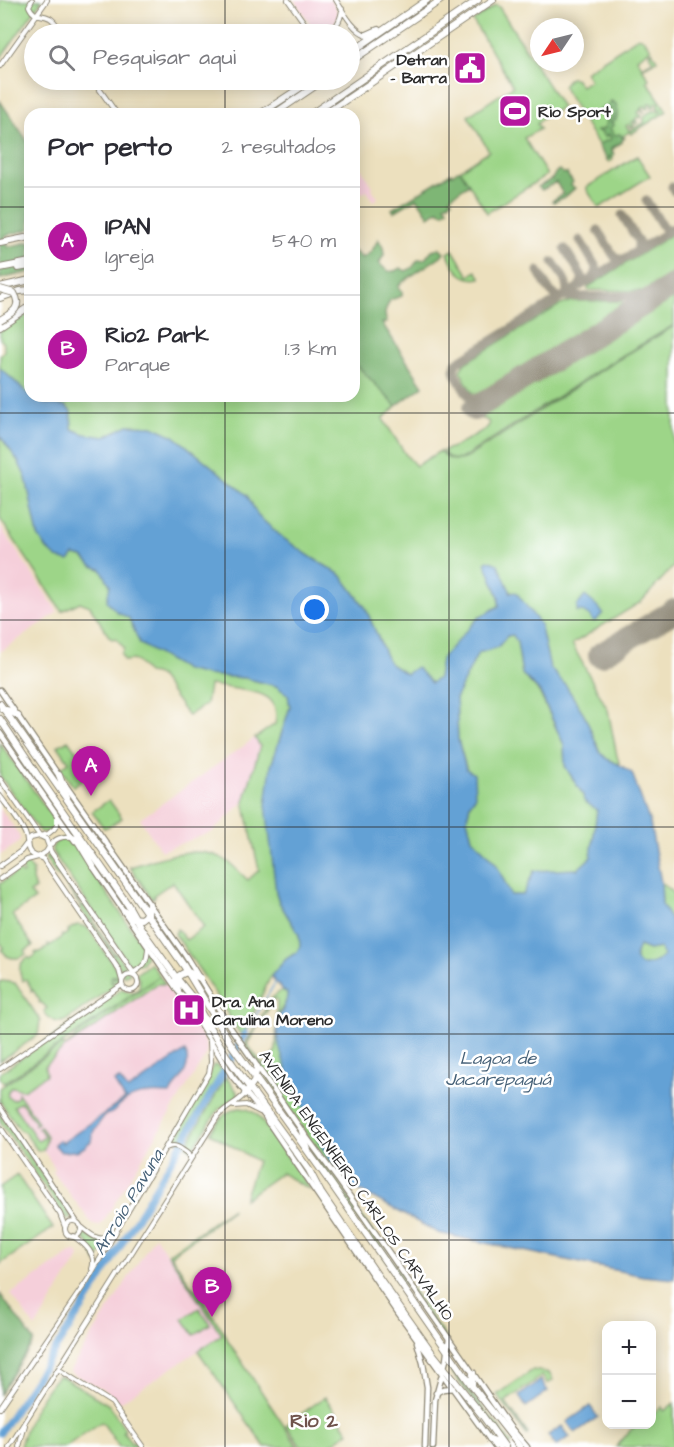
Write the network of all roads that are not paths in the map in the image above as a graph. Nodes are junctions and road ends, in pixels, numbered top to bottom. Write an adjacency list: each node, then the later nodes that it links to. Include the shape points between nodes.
1 (32, 0): 10 (street, via 32,12)
2 (48, 0): 10 (street)
3 (288, 0): 15 (street)
4 (336, 0): 9 (street)
5 (429, 0): 18 (highway)
6 (441, 0): 24 (highway)
7 (493, 0): 22 (highway)
8 (477, 1): 22 (highway); 26 (highway)
9 (342, 9): 16 (street); 17 (street)
10 (38, 13): 11 (street); 12 (street)
11 (44, 16): 12 (street); 14 (street)
12 (32, 21): 13 (street)
13 (30, 24)
14 (56, 24)
15 (304, 24)
16 (336, 24)
17 (353, 24)
18 (387, 27): 21 (highway); 23 (highway)
19 (360, 31): 21 (street)
20 (24, 32): 25 (street)
21 (367, 35)
22 (437, 38): 35 (highway)
23 (360, 46)
24 (360, 55)
25 (0, 66)
26 (360, 81)
27 (100, 90): 31 (street)
28 (297, 90): 32 (highway)
29 (309, 90): 33 (highway)
30 (346, 90): 34 (highway)
31 (113, 108)
32 (269, 108)
33 (283, 108)
34 (320, 108)
35 (334, 108)
36 (24, 238): 37 (highway)
37 (0, 243)
38 (24, 265): 39 (highway)
39 (0, 270)
40 (24, 282): 41 (highway)
41 (0, 288): 45 (highway, bridge, via 14,293 17,303)
42 (24, 291): 43 (highway)
43 (0, 298)
44 (24, 309): 46 (highway)
45 (0, 320)
46 (0, 326)
47 (0, 690): 49 (main road, AVENIDA ENGENHEIRO CARLOS CARVALHO)
48 (1, 707): 49 (highway); 58 (highway, AVENIDA ENGENHEIRO CARLOS CARVALHO)
49 (18, 716): 55 (main road, AVENIDA ENGENHEIRO CARLOS CARVALHO)
50 (0, 719): 54 (highway, AVENIDA ENGENHEIRO CARLOS CARVALHO)
51 (0, 733): 53 (main road)
52 (0, 738): 53 (street)
53 (12, 751): 59 (main road)
54 (38, 776): 68 (highway); 73 (highway, AVENIDA ENGENHEIRO CARLOS CARVALHO)
55 (59, 776): 58 (highway); 70 (main road, AVENIDA ENGENHEIRO CARLOS CARVALHO)
56 (0, 779): 60 (street)
57 (0, 796): 62 (street, via 24,830)
58 (73, 809): 72 (highway, AVENIDA ENGENHEIRO CARLOS CARVALHO)
59 (57, 816): 60 (street, via 56,828); 61 (main road)
60 (40, 836): 62 (street, via 31,838); 63 (street)
61 (72, 837): 63 (street, via 60,837); 68 (main road)
62 (28, 844): 64 (street); 65 (street, via 30,852)
63 (49, 847): 65 (street); 75 (street)
64 (16, 855): 66 (street); 67 (street)
65 (38, 857): 66 (street); 81 (street, via 119,970)
66 (21, 864): 69 (street)
67 (0, 866)
68 (93, 866): 71 (main road)
69 (0, 879)
70 (149, 904): 72 (highway); 80 (main road, AVENIDA ENGENHEIRO CARLOS CARVALHO)
71 (124, 911): 73 (highway); 74 (main road)
72 (148, 914): 73 (highway); 77 (highway, AVENIDA ENGENHEIRO CARLOS CARVALHO)
73 (136, 919): 79 (highway, AVENIDA ENGENHEIRO CARLOS CARVALHO)
74 (148, 947): 76 (street); 82 (main road)
75 (125, 961): 76 (street); 78 (street)
76 (142, 967): 78 (street)
77 (188, 972): 79 (highway); 80 (highway); 87 (highway, AVENIDA ENGENHEIRO CARLOS CARVALHO)
78 (131, 974): 81 (street); 81 (street, via 138,985 127,990)
79 (177, 978): 82 (highway); 84 (highway, AVENIDA ENGENHEIRO CARLOS CARVALHO, via 191,996)
80 (200, 978): 85 (main road, AVENIDA ENGENHEIRO CARLOS CARVALHO)
81 (122, 983): 86 (street)
82 (178, 990): 83 (main road)
83 (191, 1010): 84 (highway)
84 (212, 1038): 88 (highway, AVENIDA ENGENHEIRO CARLOS CARVALHO); 96 (street, via 209,1073)
85 (257, 1067): 87 (highway); 95 (main road, AVENIDA ENGENHEIRO CARLOS CARVALHO)
86 (0, 1069)
87 (255, 1078): 88 (highway); 97 (highway, AVENIDA ENGENHEIRO CARLOS CARVALHO)
88 (248, 1091): 89 (highway, AVENIDA ENGENHEIRO CARLOS CARVALHO); 90 (street); 92 (main road, AVENIDA ENGENHEIRO CARLOS CARVALHO)
89 (256, 1096): 93 (highway); 108 (highway, AVENIDA ENGENHEIRO CARLOS CARVALHO)
90 (230, 1106): 92 (street, via 246,1105); 98 (street, via 218,1116)
91 (0, 1107): 99 (street)
92 (262, 1113): 93 (main road, AVENIDA ENGENHEIRO CARLOS CARVALHO)
93 (269, 1123): 104 (main road, AVENIDA ENGENHEIRO CARLOS CARVALHO)
94 (0, 1127): 101 (street)
95 (302, 1131): 97 (highway); 105 (main road, AVENIDA ENGENHEIRO CARLOS CARVALHO)
96 (165, 1148): 98 (street, via 176,1146); 100 (street)
97 (310, 1156): 106 (highway, AVENIDA ENGENHEIRO CARLOS CARVALHO)
98 (190, 1160): 107 (street)
99 (78, 1223): 100 (street, via 95,1237 104,1239); 101 (street, via 70,1222); 102 (street, via 79,1233)
100 (120, 1226): 103 (street)
101 (66, 1227): 102 (street, via 67,1234)
102 (74, 1236): 103 (street, via 86,1245 93,1261)
103 (87, 1281): 113 (street)
104 (415, 1337): 108 (main road, AVENIDA ENGENHEIRO CARLOS CARVALHO); 121 (main road, via 427,1387)
105 (449, 1338): 106 (main road); 109 (main road, AVENIDA ENGENHEIRO CARLOS CARVALHO)
106 (447, 1351): 108 (main road); 110 (highway, AVENIDA ENGENHEIRO CARLOS CARVALHO)
107 (58, 1369): 114 (street); 120 (street, via 112,1403)
108 (443, 1371): 111 (main road); 112 (main road); 124 (highway)
109 (473, 1373): 110 (highway); 115 (main road, AVENIDA ENGENHEIRO CARLOS CARVALHO)
110 (471, 1386): 117 (highway, AVENIDA ENGENHEIRO CARLOS CARVALHO)
111 (453, 1388): 112 (main road); 116 (main road)
112 (436, 1393): 122 (main road)
113 (0, 1408)
114 (27, 1419): 118 (street); 119 (street)
115 (516, 1433): 117 (highway); 125 (main road, AVENIDA ENGENHEIRO CARLOS CARVALHO)
116 (490, 1440): 123 (highway)
117 (516, 1445)
118 (9, 1447)
119 (19, 1447)
120 (143, 1447)
121 (425, 1447)
122 (433, 1447)
123 (497, 1447)
124 (505, 1447)
125 (527, 1447)

